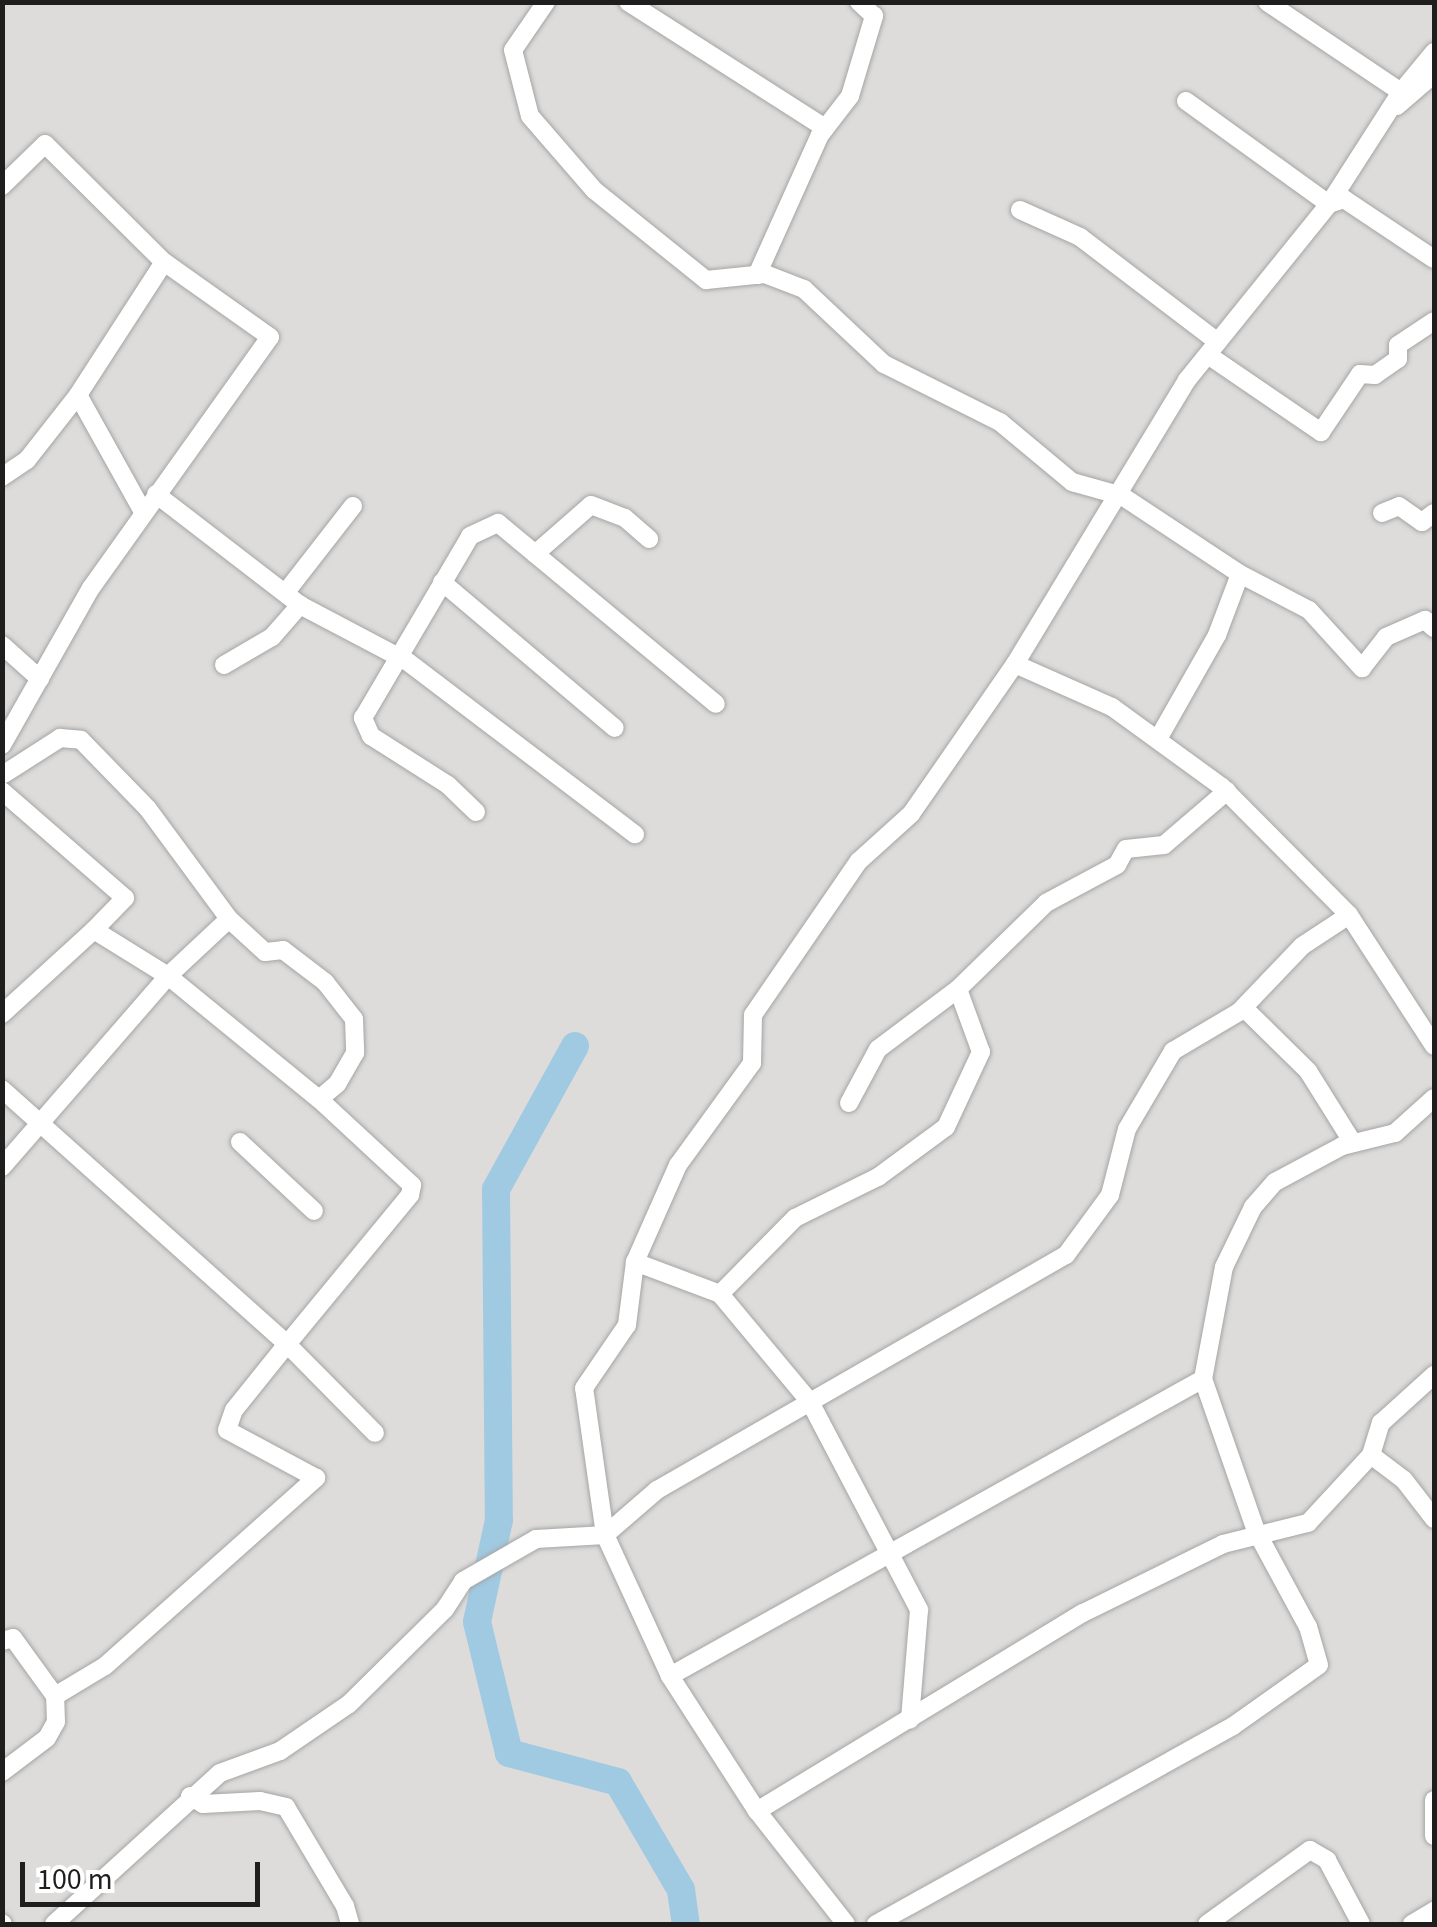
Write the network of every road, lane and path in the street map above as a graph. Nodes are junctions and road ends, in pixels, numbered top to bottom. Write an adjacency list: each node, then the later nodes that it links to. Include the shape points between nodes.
1 (546, 2): 16 (street, via 513,50 530,116 594,190 706,280)
2 (628, 2): 10 (street)
3 (859, 2): 10 (street, via 874,16 850,96)
4 (1267, 2): 7 (street)
5 (1434, 52): 7 (street)
6 (1434, 74): 9 (street)
7 (1400, 92): 9 (street)
8 (1186, 101): 12 (street)
9 (1386, 116): 12 (street)
10 (825, 128): 16 (street)
11 (2, 186): 15 (street, via 45,144)
12 (1330, 204): 14 (street, via 1344,199); 18 (street)
13 (1020, 210): 18 (street, via 1080,238)
14 (1434, 258)
15 (164, 262): 19 (street); 21 (street, via 270,337)
16 (756, 275): 22 (street, via 804,289 884,364 1000,422 1072,482)
17 (1434, 321): 18 (street, via 1398,344 1398,359 1375,374 1360,374 1321,432)
18 (1213, 348): 22 (street)
19 (78, 395): 20 (street, via 27,460); 24 (street)
20 (2, 477)
21 (156, 494): 24 (street); 31 (street)
22 (1122, 496): 29 (street); 35 (street)
23 (353, 506): 31 (street)
24 (143, 512): 37 (street)
25 (1382, 512): 26 (street, via 1399,506 1422,522)
26 (1434, 512)
27 (648, 538): 28 (street, via 625,518 591,505)
28 (536, 554): 30 (street, via 498,523 470,536); 38 (street)
29 (1240, 574): 32 (street, via 1309,610 1362,668 1386,636 1424,620); 40 (street, via 1217,635)
30 (442, 582): 34 (street); 39 (street)
31 (293, 598): 34 (street); 36 (street, via 272,637)
32 (1434, 628)
33 (2, 646): 37 (street)
34 (399, 656): 44 (street, via 363,718 372,736 448,785); 45 (street)
35 (1015, 664): 40 (street, via 1112,707); 63 (street, via 911,814 859,861 753,1014 752,1062 678,1165)
36 (224, 665)
37 (40, 679): 41 (street)
38 (716, 704)
39 (615, 728)
40 (1158, 739): 43 (street)
41 (2, 745)
42 (3, 777): 47 (street, via 60,738 81,740 148,809); 48 (street, via 125,898)
43 (1226, 791): 46 (street); 50 (street, via 1164,845 1126,849 1117,865 1046,902)
44 (476, 812)
45 (634, 834)
46 (1349, 915): 51 (street, via 1302,946); 53 (street)
47 (228, 919): 49 (street); 56 (street, via 265,952 283,950 325,982 354,1019 355,1054 338,1084)
48 (94, 930): 49 (street); 52 (street)
49 (168, 976): 56 (street); 58 (street)
50 (958, 989): 57 (street, via 878,1048); 64 (street, via 981,1052 946,1128 878,1177 795,1218)
51 (1244, 1008): 60 (street, via 1308,1070); 68 (street, via 1174,1051 1127,1130 1110,1195 1066,1255)
52 (2, 1014)
53 (1434, 1046)
54 (2, 1089): 58 (street)
55 (1434, 1098): 60 (street, via 1396,1133)
56 (318, 1099): 65 (street, via 412,1184)
57 (849, 1103)
58 (42, 1125): 61 (street); 65 (street)
59 (240, 1142): 62 (street)
60 (1352, 1144): 67 (street, via 1274,1182 1253,1208 1224,1267)
61 (2, 1167)
62 (314, 1211)
63 (635, 1262): 64 (street); 73 (street, via 627,1326 584,1388)
64 (720, 1294): 68 (street)
65 (287, 1344): 69 (street); 77 (street, via 234,1410 227,1430 316,1478 105,1666)
66 (1434, 1374): 70 (street, via 1380,1423)
67 (1202, 1378): 72 (street); 74 (street)
68 (810, 1402): 73 (street, via 657,1490); 74 (street)
69 (374, 1433)
70 (1371, 1454): 71 (street, via 1404,1480); 72 (street, via 1308,1524 1290,1532)
71 (1434, 1519)
72 (1256, 1532): 78 (street, via 1083,1614); 88 (street, via 1308,1626 1318,1665 1234,1726)
73 (605, 1535): 76 (street); 80 (street, via 536,1539 463,1581 445,1609 349,1704 280,1751 220,1773)
74 (887, 1558): 76 (street); 78 (street, via 918,1610)
75 (2, 1642): 77 (street, via 13,1638)
76 (670, 1676): 82 (street)
77 (56, 1696): 79 (street, via 56,1722 47,1738)
78 (910, 1720): 82 (street)
79 (2, 1772)
80 (190, 1796): 85 (street); 86 (street, via 202,1804 260,1800 286,1807)
81 (1434, 1800): 83 (street)
82 (757, 1810): 87 (street)
83 (1434, 1836)
84 (1434, 1910): 91 (street)
85 (54, 1924)
86 (350, 1924)
87 (846, 1924)
88 (876, 1924)
89 (1208, 1924): 90 (street, via 1310,1850 1338,1875)
90 (1361, 1924)
91 (1412, 1924)

